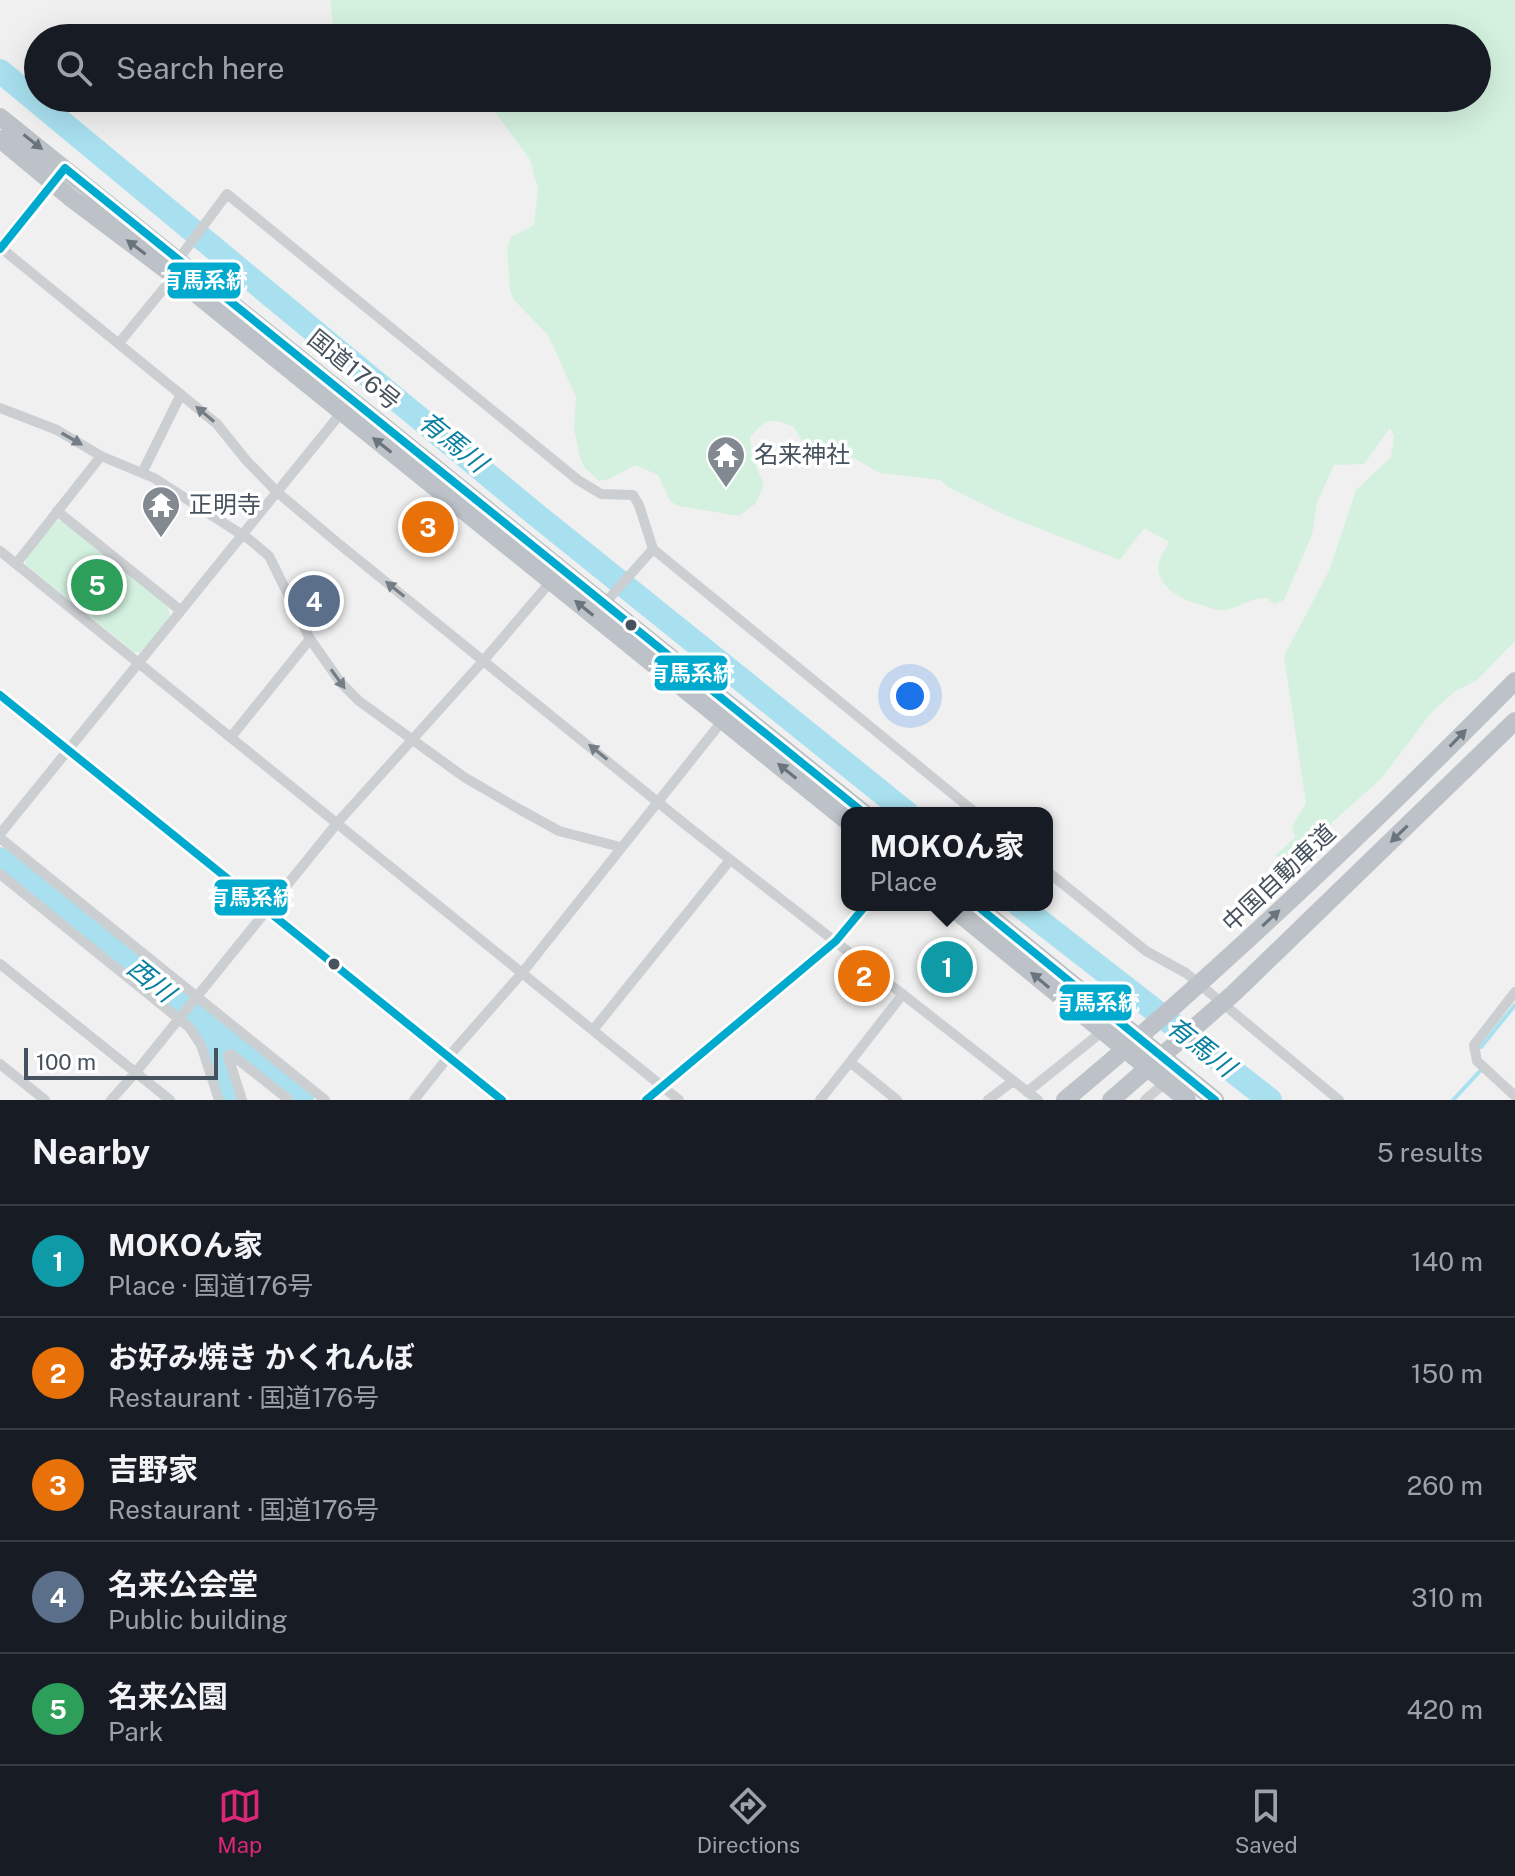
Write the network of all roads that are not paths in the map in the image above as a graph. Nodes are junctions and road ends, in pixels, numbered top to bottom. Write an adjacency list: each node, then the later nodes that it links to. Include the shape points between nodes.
1 (0, 117): 3 (highway, 国道176号, one-way to 3)
2 (0, 139): 4 (highway, 国道176号)
3 (65, 168): 4 (street); 6 (highway, 国道176号)
4 (53, 182): 5 (street); 6 (highway, 国道176号, one-way to 4)
5 (1, 249): 7 (street)
6 (176, 265): 7 (street); 10 (highway, 国道176号); 16 (street, via 227,194 578,480 601,494 633,495); 19 (highway, 国道176号)
7 (119, 343): 8 (street)
8 (181, 394): 12 (street); 13 (street, one-way to 8, via 217,424)
9 (1, 411): 11 (street, one-way to 11, via 57,430)
10 (341, 413): 13 (street); 19 (highway, 国道176号, one-way to 10)
11 (101, 456): 12 (street); 14 (street)
12 (142, 473): 15 (street)
13 (277, 492): 15 (street); 23 (street, one-way to 13)
14 (57, 511): 18 (street); 21 (street)
15 (241, 534): 21 (street); 22 (street, via 269,556)
16 (653, 549): 20 (street); 34 (street)
17 (0, 551): 18 (street)
18 (16, 564): 24 (street)
19 (557, 575): 20 (highway, 国道176号); 23 (street); 27 (highway, 国道176号, one-way to 19)
20 (609, 598): 33 (highway, 国道176号)
21 (180, 610): 24 (street)
22 (310, 639): 29 (street); 30 (street, one-way to 30, via 348,691)
23 (484, 660): 30 (street); 32 (street, one-way to 23)
24 (138, 663): 29 (street); 31 (street)
25 (1515, 681): 79 (highway, 中国自動車道, one-way to 25, via 1214,972)
26 (0, 695): 31 (street)
27 (723, 720): 32 (street); 35 (highway, 国道176号, one-way to 27)
28 (1515, 721): 80 (highway, 中国自動車道, one-way to 80, via 1234,993)
29 (231, 737): 36 (street)
30 (411, 740): 36 (street); 38 (street, via 559,831)
31 (68, 750): 37 (street); 42 (street)
32 (659, 801): 38 (street); 39 (street)
33 (857, 807)
34 (969, 807)
35 (841, 816)
36 (338, 822): 42 (street); 48 (street)
37 (0, 836): 51 (street)
38 (620, 847): 48 (street)
39 (730, 860): 46 (street); 53 (street)
40 (0, 874): 52 (street)
41 (1053, 876): 84 (street, via 1146,951 1186,973)
42 (267, 911): 51 (street); 55 (street)
43 (861, 911): 46 (street)
44 (956, 911): 54 (highway, one-way to 44)
45 (983, 911): 83 (highway)
46 (836, 941): 50 (street); 61 (street)
47 (0, 964): 58 (street)
48 (522, 973): 53 (street); 55 (street)
49 (1515, 992): 63 (street, via 1474,1045 1477,1061)
50 (903, 994): 56 (street); 59 (street)
51 (196, 999): 52 (street); 70 (street)
52 (181, 1017): 58 (street); 67 (street, via 196,1035)
53 (593, 1030): 61 (street)
54 (1103, 1031): 60 (highway); 62 (street)
55 (449, 1056): 71 (street); 72 (street)
56 (850, 1062): 75 (street); 76 (street)
57 (0, 1064): 64 (street)
58 (136, 1072): 65 (street); 66 (street)
59 (1013, 1081): 62 (street); 77 (street)
60 (1166, 1082): 81 (street); 82 (highway)
61 (664, 1087): 73 (street); 74 (street)
62 (1027, 1092): 78 (street)
63 (1515, 1096)
64 (45, 1100)
65 (111, 1100)
66 (170, 1100)
67 (219, 1100)
68 (242, 1100): 69 (street, via 231,1054)
69 (289, 1100)
70 (325, 1100)
71 (414, 1100)
72 (502, 1100)
73 (646, 1100)
74 (679, 1100)
75 (820, 1100)
76 (897, 1100)
77 (988, 1100)
78 (1038, 1100)
79 (1065, 1100)
80 (1111, 1100)
81 (1145, 1100)
82 (1187, 1100)
83 (1215, 1100)
84 (1339, 1100)

